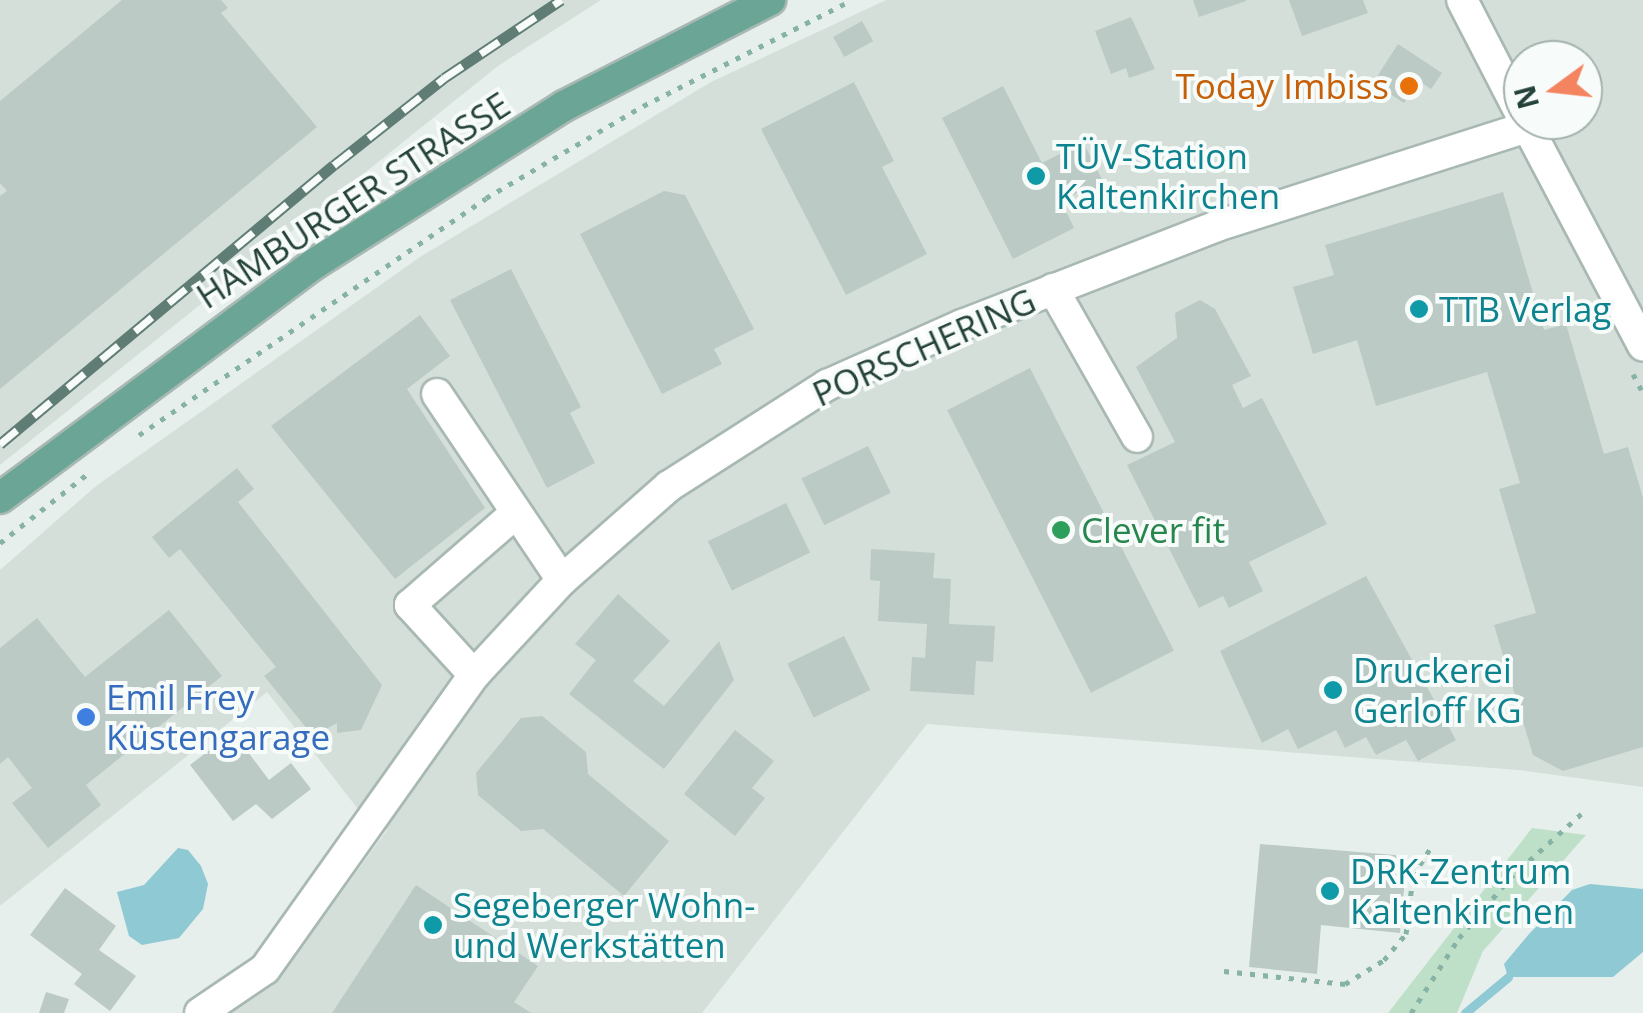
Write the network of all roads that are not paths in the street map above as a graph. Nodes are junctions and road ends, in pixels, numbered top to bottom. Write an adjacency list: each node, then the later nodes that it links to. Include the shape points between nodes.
1 (770, 0): 10 (main road, HAMBURGER STRASSE, via 564,106 314,264)
2 (1462, 0): 3 (street)
3 (1503, 79)
4 (1503, 129): 6 (street, PORSCHERING)
5 (1534, 140): 7 (street)
6 (1053, 289): 9 (street); 12 (street, PORSCHERING, via 827,385 668,486)
7 (1643, 346)
8 (437, 394): 11 (street)
9 (1137, 436)
10 (0, 498)
11 (516, 512): 12 (street); 13 (street, via 410,605)
12 (562, 580): 13 (street, PORSCHERING)
13 (474, 674): 14 (street, PORSCHERING, via 264,969)
14 (200, 1013)

